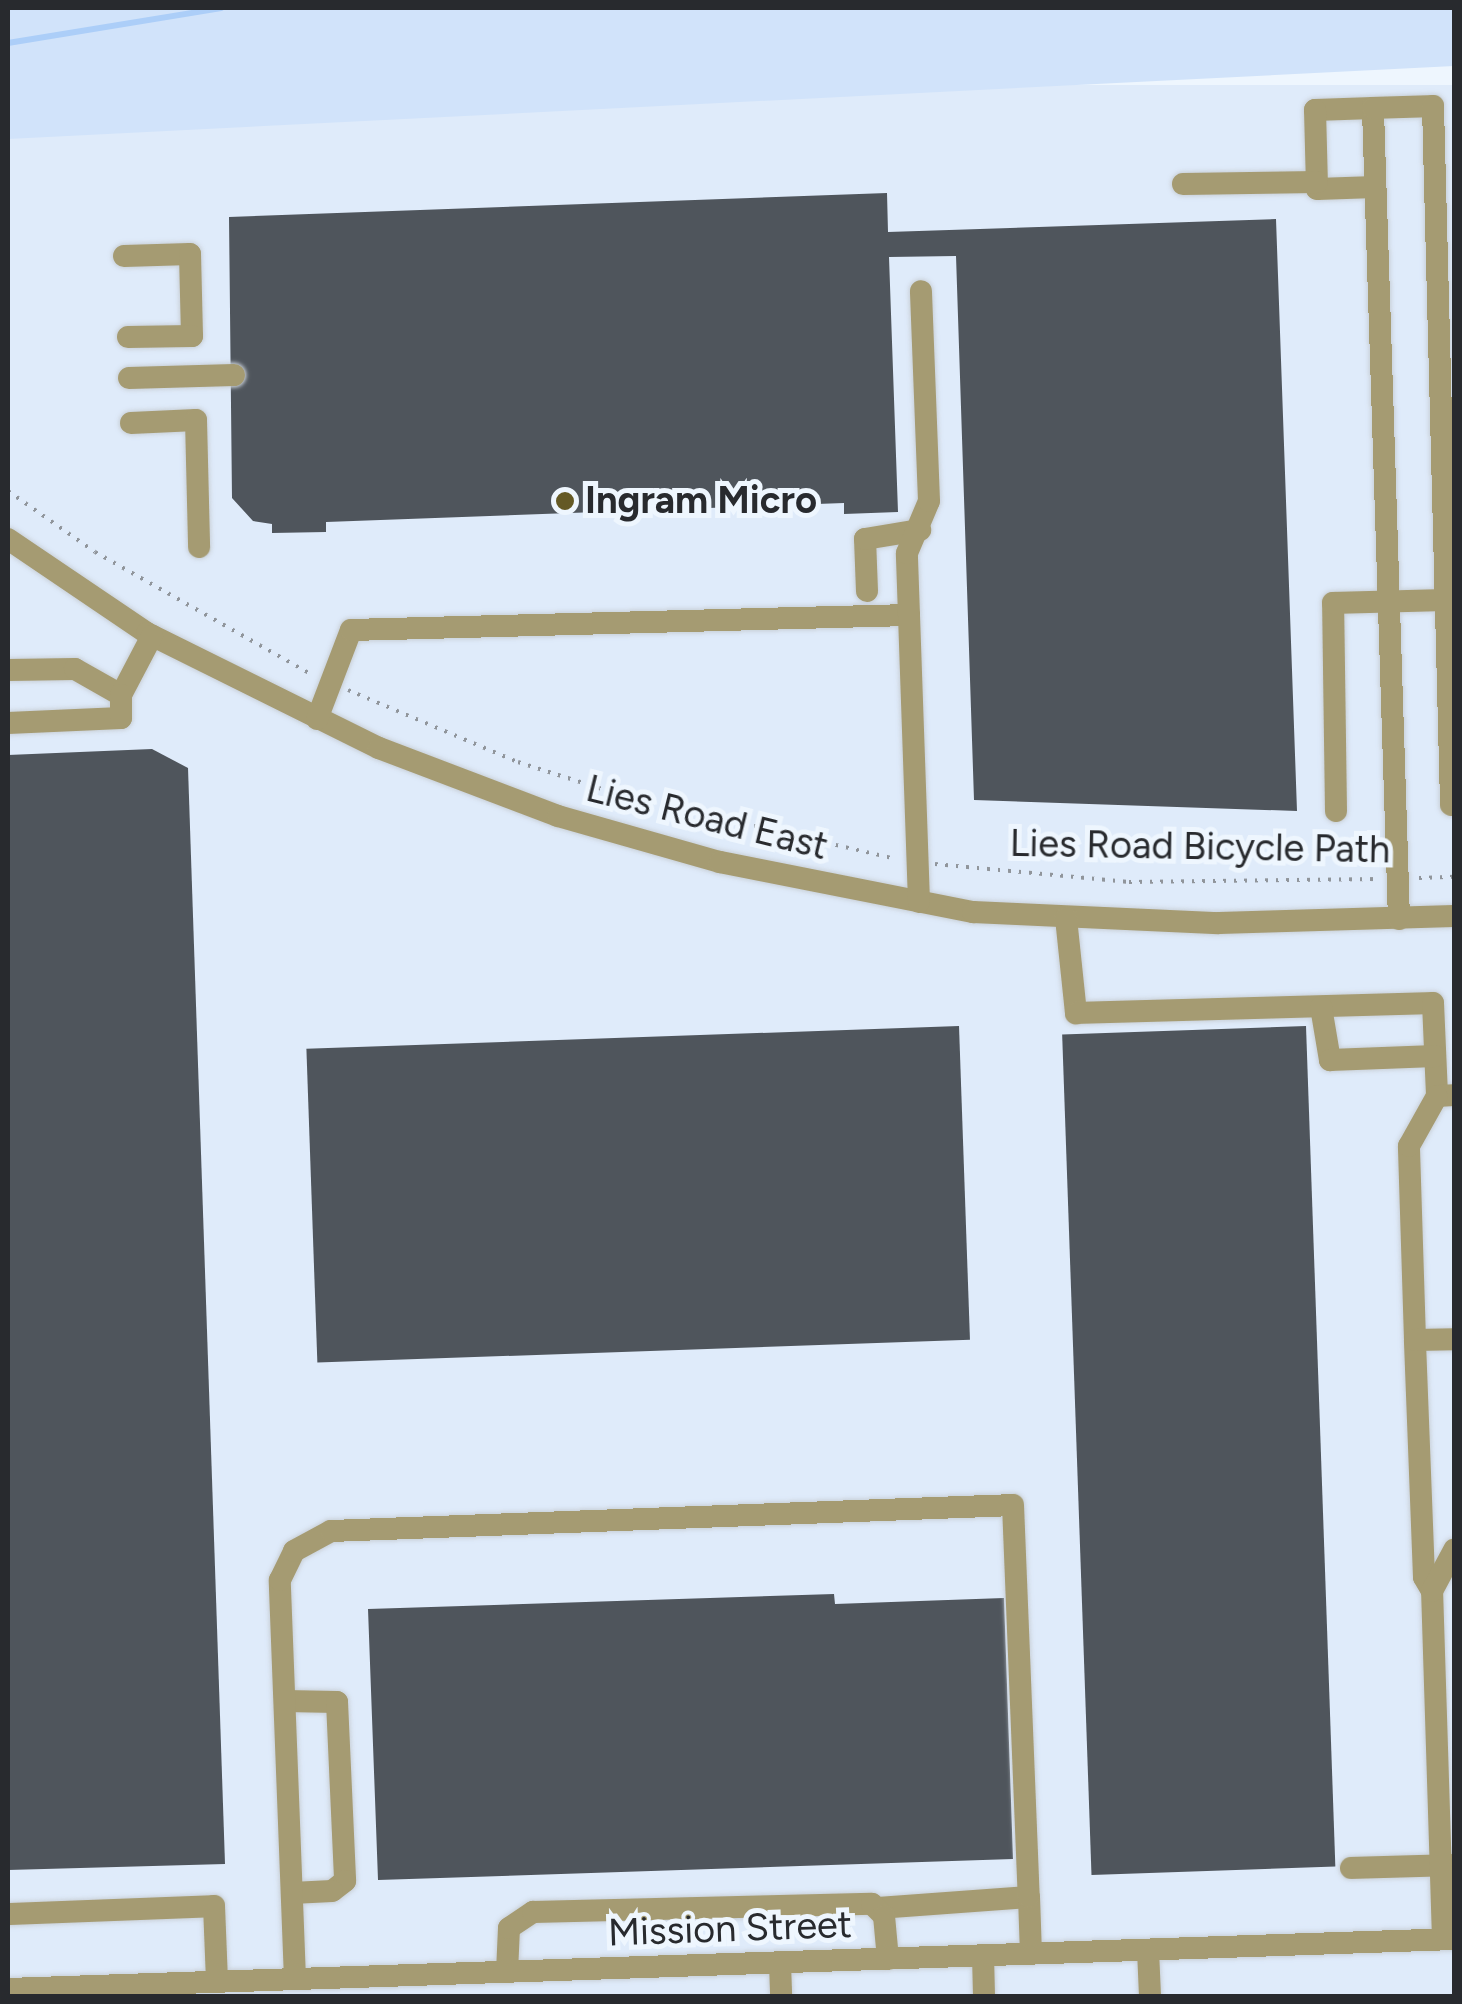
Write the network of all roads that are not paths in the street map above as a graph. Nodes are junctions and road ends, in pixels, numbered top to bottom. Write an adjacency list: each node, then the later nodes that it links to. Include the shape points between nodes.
1 (1373, 108): 2 (street, via 1315,110); 4 (street); 16 (street, via 1433,106)
2 (1317, 182): 3 (street); 4 (street, via 1317,189)
3 (1183, 184)
4 (1375, 187): 15 (street)
5 (124, 256): 7 (street, via 190,254 192,336)
6 (920, 291): 11 (street, via 929,501)
7 (128, 338)
8 (234, 375): 9 (street)
9 (129, 378)
10 (131, 423): 13 (street, via 196,420)
11 (920, 530): 14 (street, via 865,538); 17 (street, via 906,554)
12 (8, 539): 18 (street, Lies Road East)
13 (199, 547)
14 (867, 591)
15 (1388, 600): 16 (street); 24 (street, via 1334,603); 28 (street)
16 (1444, 600): 23 (street)
17 (909, 615): 21 (street, via 351,630); 25 (street)
18 (152, 636): 20 (street); 21 (street, Lies Road East)
19 (8, 670): 20 (street, via 75,669)
20 (120, 695): 22 (street, via 122,718)
21 (317, 719): 25 (street, Lies Road East, via 601,830)
22 (8, 723)
23 (1451, 805)
24 (1336, 811)
25 (919, 902): 27 (street, Lies Road East)
26 (1454, 916): 28 (street, Lies Road East)
27 (1066, 918): 28 (street, Lies Road East); 29 (street, via 1076,1013)
28 (1399, 919)
29 (1322, 1007): 30 (street, via 1330,1060); 30 (street, via 1432,1003)
30 (1435, 1056): 31 (street)
31 (1446, 1096): 33 (street, via 1409,1146)
32 (1454, 1339): 33 (street)
33 (1415, 1340): 35 (street, via 1424,1576)
34 (1454, 1550): 35 (street)
35 (1441, 1585): 37 (street)
36 (285, 1700): 40 (street); 40 (street, via 337,1702 345,1881 332,1891); 41 (street, via 280,1580 294,1551 319,1534 1013,1506)
37 (1447, 1819): 38 (street)
38 (1448, 1865): 39 (street); 44 (street)
39 (1351, 1868)
40 (292, 1892): 51 (street)
41 (1029, 1897): 42 (street); 46 (street)
42 (878, 1908): 48 (street); 50 (street, via 859,1902 524,1913 510,1928)
43 (8, 1914): 52 (street, via 214,1906)
44 (1449, 1939): 45 (street, Mission Street)
45 (1148, 1950): 46 (street, Mission Street); 57 (street)
46 (1031, 1954): 47 (street, Mission Street)
47 (983, 1956): 48 (street, Mission Street); 56 (street)
48 (888, 1959): 49 (street, Mission Street)
49 (780, 1962): 50 (street, Mission Street); 55 (street)
50 (516, 1972): 51 (street, Mission Street); 54 (street)
51 (296, 1980): 52 (street, Mission Street)
52 (218, 1982): 53 (street, Mission Street)
53 (8, 1989)
54 (525, 1996)
55 (781, 1996)
56 (984, 1996)
57 (1150, 1996)

